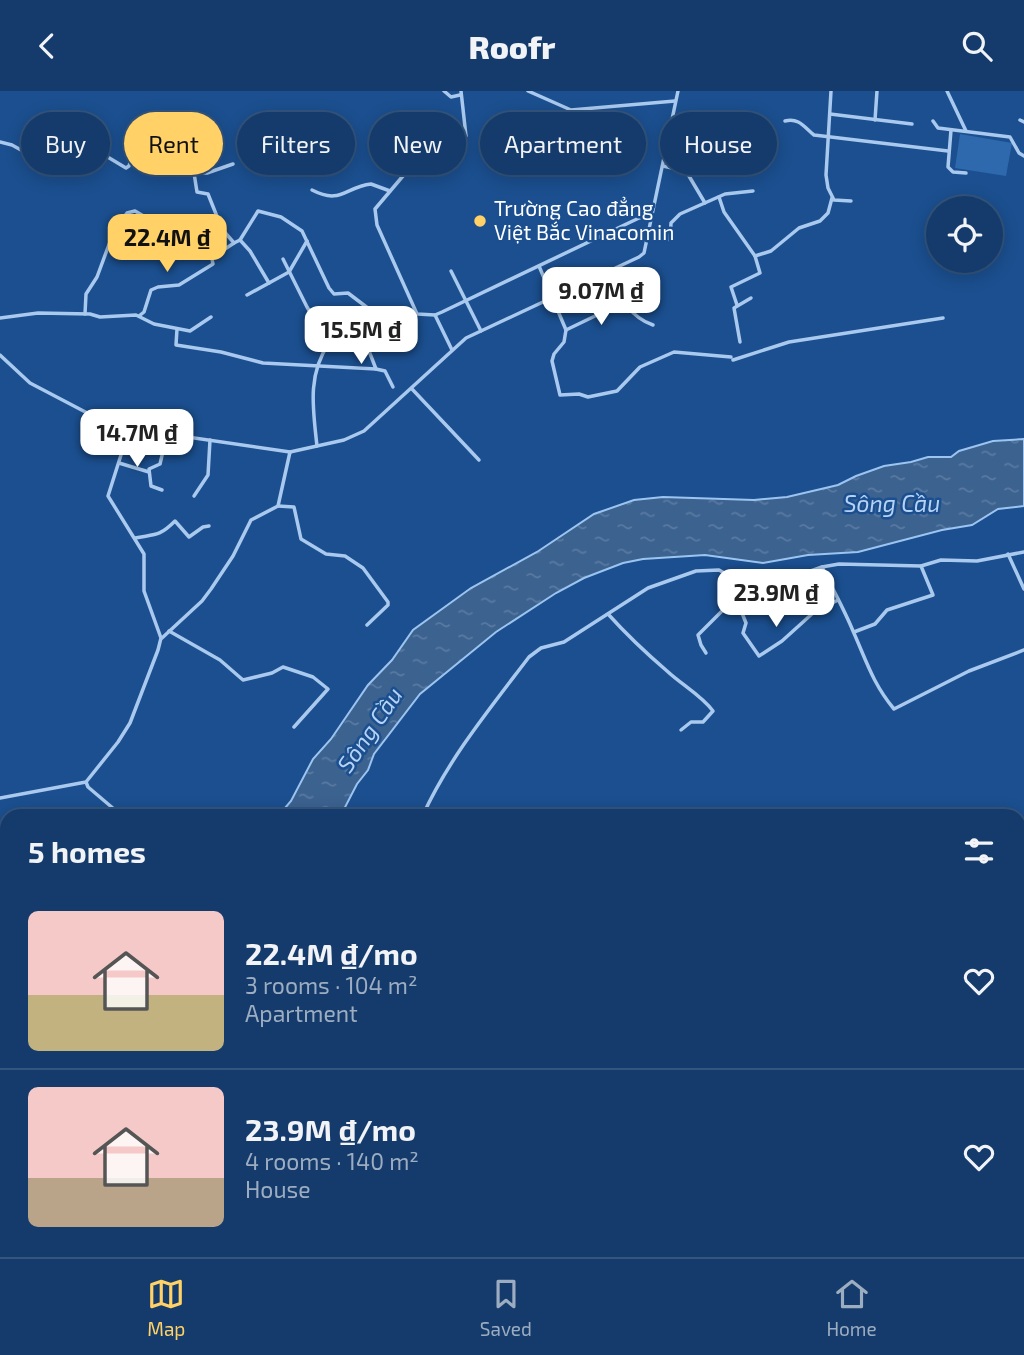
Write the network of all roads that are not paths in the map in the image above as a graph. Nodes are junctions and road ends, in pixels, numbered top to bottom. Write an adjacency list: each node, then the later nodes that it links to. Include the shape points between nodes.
1 (444, 91): 7 (street, via 451,97)
2 (528, 91): 8 (street, via 571,110)
3 (678, 91): 8 (street)
4 (831, 91): 10 (street)
5 (877, 91): 11 (street)
6 (947, 91): 16 (street)
7 (460, 93): 29 (street, via 466,136 436,137)
8 (676, 101): 9 (street)
9 (674, 112)
10 (830, 114): 11 (street); 17 (street)
11 (875, 120): 14 (street)
12 (785, 121): 17 (street, via 802,123 811,134)
13 (933, 121): 15 (street, via 939,128)
14 (912, 124)
15 (951, 129): 16 (street); 19 (street)
16 (966, 131): 20 (street, via 1010,137)
17 (830, 137): 19 (street); 32 (street, via 826,181)
18 (0, 142): 22 (street, via 30,155 97,155)
19 (948, 151): 24 (street, via 951,170)
20 (1024, 156)
21 (233, 164): 23 (street)
22 (124, 167)
23 (223, 167)
24 (966, 173)
25 (194, 175): 40 (street, via 197,192 208,194 222,229)
26 (661, 175): 35 (street)
27 (688, 175): 34 (street)
28 (312, 190): 29 (street, via 338,197 371,184)
29 (390, 191): 54 (street, via 376,207 375,216)
30 (753, 191): 31 (street)
31 (719, 197): 34 (street); 41 (street, via 724,212)
32 (832, 198): 33 (street); 41 (street, via 820,221 799,228 771,251)
33 (851, 201)
34 (705, 203): 38 (street, via 674,219)
35 (652, 216): 43 (street); 45 (street, via 644,253)
36 (165, 223): 55 (street, via 163,218 146,218 135,211 122,219 86,294)
37 (240, 240): 39 (street, via 255,212 261,210 296,226); 40 (street); 47 (street)
38 (670, 240)
39 (307, 241): 46 (street); 54 (street, via 334,294 348,293 379,314)
40 (234, 243): 57 (street, via 212,259 213,264 179,285 151,290)
41 (755, 256): 53 (street, via 760,273 730,286)
42 (283, 259): 46 (street)
43 (540, 266): 49 (street); 51 (street)
44 (451, 271): 51 (street)
45 (609, 271): 49 (street); 52 (street)
46 (289, 272): 47 (street); 69 (street, via 329,343)
47 (269, 283): 48 (street)
48 (247, 295)
49 (554, 297): 63 (street); 64 (street)
50 (751, 298): 53 (street)
51 (467, 300): 56 (street); 64 (street)
52 (624, 302): 61 (street, via 637,318); 63 (street)
53 (737, 305): 66 (street, via 733,311)
54 (414, 312): 56 (street)
55 (85, 314): 57 (street); 59 (street)
56 (435, 315): 67 (street)
57 (139, 316): 62 (street)
58 (211, 317): 62 (street, via 192,331)
59 (0, 318)
60 (943, 318): 63 (street, via 789,342 732,359 674,352 640,367 617,391 588,397 562,396 557,391 552,361)
61 (653, 325)
62 (177, 329): 69 (street, via 176,345 263,363)
63 (566, 330)
64 (481, 331): 67 (street)
65 (360, 338): 70 (street)
66 (740, 342)
67 (452, 350): 72 (street)
68 (0, 355): 73 (street, via 30,383 93,416)
69 (317, 364): 70 (street); 76 (street, via 313,382)
70 (376, 369): 71 (street, via 385,371)
71 (393, 387)
72 (412, 389): 76 (street, via 364,431); 78 (street)
73 (124, 425): 74 (street); 79 (street)
74 (167, 434): 75 (street); 80 (street, via 160,464)
75 (209, 440): 77 (street); 82 (street, via 208,475)
76 (317, 446): 77 (street)
77 (290, 452): 83 (street)
78 (479, 460)
79 (118, 463): 80 (street); 85 (street, via 108,496)
80 (149, 472): 81 (street, via 151,486)
81 (162, 491)
82 (194, 496)
83 (278, 506): 95 (street, via 294,507 301,539 326,554 345,556 366,570 388,602); 96 (street, via 251,520 211,589)
84 (209, 526): 85 (street, via 189,537 176,521 158,535)
85 (135, 538): 98 (street, via 145,556 144,591)
86 (1024, 552): 87 (street)
87 (1008, 554): 88 (street); 91 (street)
88 (921, 566): 89 (street, via 854,563); 97 (street, via 933,595 887,610 875,624)
89 (822, 567): 90 (street, via 791,578); 93 (street)
90 (752, 581): 92 (street); 94 (street, via 719,571 696,572 648,588)
91 (1024, 589)
92 (736, 598): 93 (street, via 746,623 743,633 759,656 813,613); 100 (street, via 698,635)
93 (838, 600): 97 (street)
94 (608, 614): 102 (street, via 713,711 705,721 691,722); 106 (street, via 564,642 541,648 529,657 436,786)
95 (368, 625)
96 (169, 631): 98 (street); 101 (street, via 220,660 243,680 283,667 318,680 328,689)
97 (854, 632): 99 (street, via 870,673 894,709 968,671)
98 (161, 638): 103 (street, via 130,723)
99 (1024, 650)
100 (706, 653)
101 (295, 727)
102 (681, 730)
103 (86, 782): 104 (street); 105 (street)
104 (0, 798)
105 (114, 809)
106 (426, 809)

